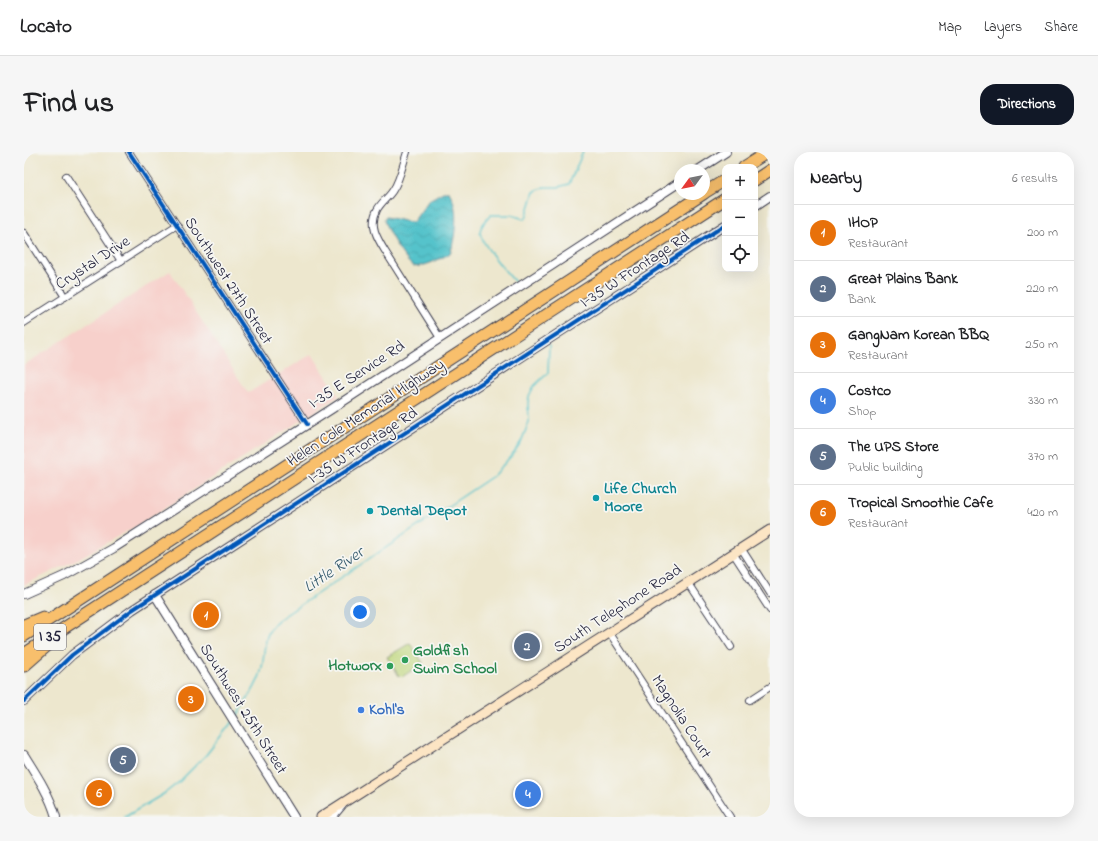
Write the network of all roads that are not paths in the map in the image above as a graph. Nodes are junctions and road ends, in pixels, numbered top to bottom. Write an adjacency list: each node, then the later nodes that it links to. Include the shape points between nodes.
1 (129, 152): 17 (street, Southwest 27th Street)
2 (407, 152): 23 (street, via 394,190 377,210 374,228 385,251)
3 (726, 152): 5 (street)
4 (768, 152): 6 (highway)
5 (707, 164)
6 (749, 164)
7 (770, 170): 9 (highway)
8 (66, 176): 20 (street)
9 (758, 178)
10 (722, 182): 12 (highway, Helen Cole Memorial Highway / I 35)
11 (674, 186): 23 (street, I-35 E Service Rd)
12 (710, 190)
13 (770, 196): 16 (street)
14 (694, 200): 31 (highway, Helen Cole Memorial Highway / I 35)
15 (723, 200): 33 (highway, Helen Cole Memorial Highway / I 35)
16 (758, 204)
17 (177, 225): 20 (street, Crystal Drive); 24 (street, Southwest 27th Street)
18 (722, 227): 30 (street, I-35 W Frontage Rd)
19 (24, 233): 21 (street)
20 (121, 261): 21 (street, Crystal Drive)
21 (65, 297): 22 (street, Crystal Drive)
22 (24, 323)
23 (440, 338): 24 (street, I-35 E Service Rd)
24 (307, 424): 29 (street, I-35 E Service Rd, via 114,548 64,576)
25 (770, 530): 26 (main road, South Telephone Road)
26 (737, 551): 27 (main road, South Telephone Road); 28 (street); 32 (street)
27 (688, 582): 35 (main road, South Telephone Road); 37 (street)
28 (770, 592)
29 (24, 594)
30 (155, 595): 42 (street, I-35 W Frontage Rd, via 72,655); 46 (street, Southwest 25th Street)
31 (67, 607): 34 (highway); 36 (highway, Helen Cole Memorial Highway / I 35)
32 (770, 610)
33 (76, 620): 38 (highway, Helen Cole Memorial Highway / I 35); 39 (highway)
34 (24, 625)
35 (610, 632): 44 (main road, South Telephone Road); 49 (street, Magnolia Court)
36 (24, 636)
37 (731, 647)
38 (24, 654)
39 (24, 666)
40 (770, 687): 41 (street)
41 (750, 700)
42 (24, 701)
43 (24, 755): 45 (street, via 44,789)
44 (343, 803): 47 (main road, South Telephone Road); 48 (street)
45 (56, 817)
46 (294, 817)
47 (321, 817)
48 (332, 817)
49 (730, 817)

